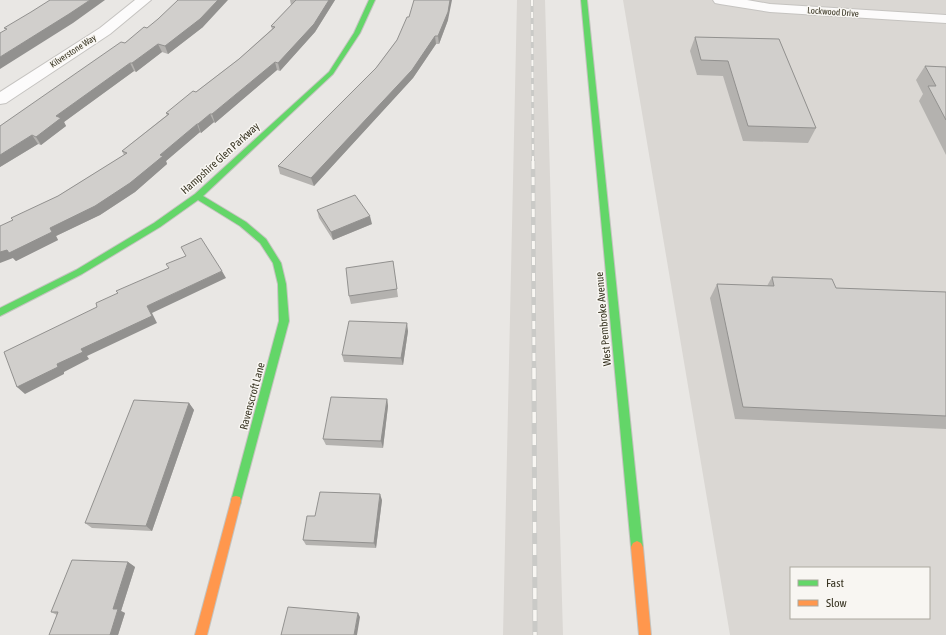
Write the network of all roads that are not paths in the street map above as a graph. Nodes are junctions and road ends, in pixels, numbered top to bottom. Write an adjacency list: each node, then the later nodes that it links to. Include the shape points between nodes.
1 (144, 0): 6 (street, Kilverstone Way, via 105,31)
2 (372, 0): 7 (street, Hampshire Glen Parkway, via 358,33 331,73)
3 (584, 0): 10 (street, West Pembroke Avenue)
4 (720, 0): 5 (street, Lockwood Drive, via 770,8)
5 (946, 19)
6 (0, 99)
7 (198, 196): 8 (street, Hampshire Glen Parkway, via 157,226 79,272); 9 (street, Ravenscroft Lane, via 242,222 263,240 278,264 284,294 284,321)
8 (0, 312)
9 (201, 635)
10 (645, 635)

